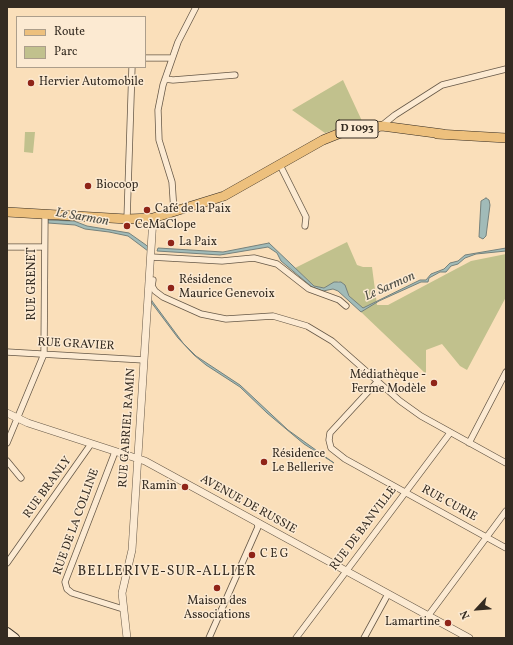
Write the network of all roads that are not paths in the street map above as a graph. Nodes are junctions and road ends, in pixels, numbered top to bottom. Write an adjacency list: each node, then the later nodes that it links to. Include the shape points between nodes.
1 (196, 7): 3 (street)
2 (146, 58): 3 (street)
3 (172, 58): 7 (street)
4 (132, 68): 18 (street)
5 (506, 69): 8 (street, via 442,85)
6 (235, 74): 7 (street)
7 (165, 79): 15 (street, via 160,100 158,135 172,182)
8 (396, 116): 9 (street); 10 (street)
9 (398, 127): 10 (main road, D 1093); 11 (main road, D 1093)
10 (379, 129): 11 (main road, D 1093); 13 (main road, D 1093, via 325,144)
11 (443, 134): 12 (main road, D 1093)
12 (506, 138)
13 (280, 165): 15 (main road, D 1093, via 224,196); 19 (street, via 306,217)
14 (8, 212): 16 (main road, D 1093)
15 (174, 212): 17 (main road, D 1093)
16 (45, 218): 18 (main road, D 1093); 21 (street, RUE GRENET)
17 (153, 218): 18 (main road, D 1093); 22 (street, RUE GABRIEL RAMIN)
18 (127, 219)
19 (305, 226)
20 (7, 247): 21 (street)
21 (44, 247): 28 (street, RUE GRENET)
22 (151, 257): 23 (street, RUE GABRIEL RAMIN); 26 (street, via 222,261 254,258 277,264 309,289 339,300)
23 (150, 266): 24 (street, RUE GABRIEL RAMIN); 25 (street, via 154,291)
24 (148, 297): 25 (street); 29 (street, RUE GABRIEL RAMIN)
25 (163, 297): 31 (street, via 214,318 273,316 307,326 332,341)
26 (346, 306)
27 (7, 352): 28 (street, RUE GRAVIER)
28 (44, 354): 29 (street, RUE GRAVIER); 33 (street)
29 (144, 360): 39 (street, RUE GABRIEL RAMIN)
30 (506, 372): 36 (street)
31 (378, 381): 34 (street, via 400,401); 43 (street, RUE CURIE, via 341,420 330,436 330,444 336,453)
32 (7, 413): 33 (street, AVENUE DE RUSSIE)
33 (17, 419): 35 (street); 37 (street, AVENUE DE RUSSIE)
34 (450, 433): 36 (street); 43 (street, RUE DE BANVILLE)
35 (7, 443)
36 (469, 443): 41 (street)
37 (91, 444): 38 (street, AVENUE DE RUSSIE); 48 (street, RUE BRANLY)
38 (115, 452): 39 (street, AVENUE DE RUSSIE); 51 (street, RUE DE LA COLLINE, via 65,582 72,593)
39 (138, 459): 45 (street, AVENUE DE RUSSIE); 51 (street, RUE GABRIEL RAMIN, via 132,550 123,582)
40 (7, 461): 42 (street)
41 (506, 463)
42 (22, 478)
43 (404, 493): 46 (street, RUE CURIE); 49 (street, RUE DE BANVILLE)
44 (506, 511): 46 (street)
45 (257, 522): 49 (street, AVENUE DE RUSSIE); 56 (street, via 258,527)
46 (486, 537): 47 (street, RUE CURIE); 52 (street)
47 (506, 548)
48 (7, 563)
49 (346, 571): 50 (street, AVENUE DE RUSSIE); 57 (street, RUE DE BANVILLE)
50 (388, 594): 52 (street, AVENUE DE RUSSIE); 58 (street)
51 (123, 608): 55 (street, RUE GABRIEL RAMIN)
52 (428, 616): 59 (street, AVENUE DE RUSSIE)
53 (7, 632): 54 (main road)
54 (15, 638)
55 (127, 638)
56 (209, 638)
57 (296, 638)
58 (364, 638)
59 (469, 638)

